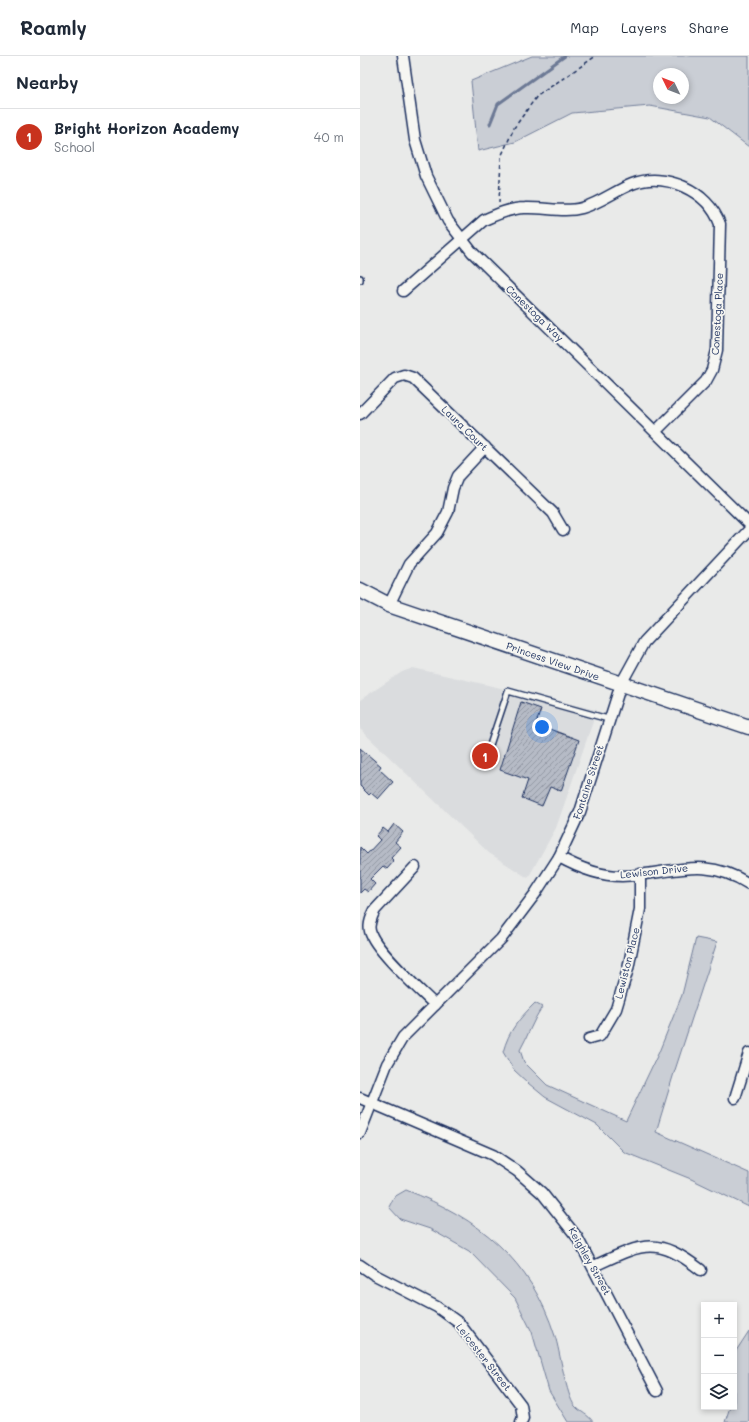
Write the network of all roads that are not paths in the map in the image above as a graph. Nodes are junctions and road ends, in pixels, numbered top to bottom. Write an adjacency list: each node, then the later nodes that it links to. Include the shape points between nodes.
1 (402, 56): 2 (street, Conestoga Way, via 415,140 426,176 448,221)
2 (462, 239): 3 (street); 5 (street, Conestoga Way, via 472,252); 5 (street, Conestoga Place, via 484,220 498,213 523,208 583,208 633,184 650,180 672,182 704,200 720,224 717,350 712,370 706,380)
3 (403, 291)
4 (360, 414): 6 (street, Laura Court, via 396,378 408,376 416,380)
5 (656, 431): 7 (street, Conestoga Way)
6 (485, 447): 8 (street, Laura Court, via 553,513); 11 (street, via 458,476 448,512 437,533 409,564)
7 (749, 524)
8 (563, 530)
9 (749, 530): 12 (street, Fontaine Street, via 644,642)
10 (360, 590): 11 (main road, Princess View Drive)
11 (389, 605): 12 (main road, Princess View Drive)
12 (621, 684): 13 (street, Fontaine Street); 14 (main road, Princess View Drive)
13 (608, 719): 15 (lane, via 508,691); 16 (street, Fontaine Street, via 580,812)
14 (749, 727)
15 (490, 745)
16 (559, 856): 18 (street, Lewison Drive, via 588,870 620,876); 20 (street, Fontaine Street, via 535,894 501,938)
17 (415, 867): 20 (street, via 375,910 371,918 370,931 384,955)
18 (640, 874): 19 (street, Lewison Drive, via 688,867 706,868 735,876); 21 (street, Lewiston Place, via 640,909 628,969 618,1002 600,1036)
19 (749, 884)
20 (435, 1005): 25 (street, Fontaine Street, via 403,1037 387,1064)
21 (589, 1039)
22 (749, 1053): 24 (street)
23 (360, 1098): 25 (street, Keighley Street)
24 (734, 1098)
25 (372, 1103): 26 (street, Fontaine Street); 28 (street, Keighley Street, via 493,1155 517,1171 542,1193 563,1217)
26 (360, 1132)
27 (360, 1265): 31 (street, Leicester Street, via 437,1307 458,1323 521,1405)
28 (594, 1266): 29 (street, via 631,1249 653,1246 676,1252); 30 (street, Keighley Street)
29 (701, 1270)
30 (657, 1391)
31 (521, 1422)

